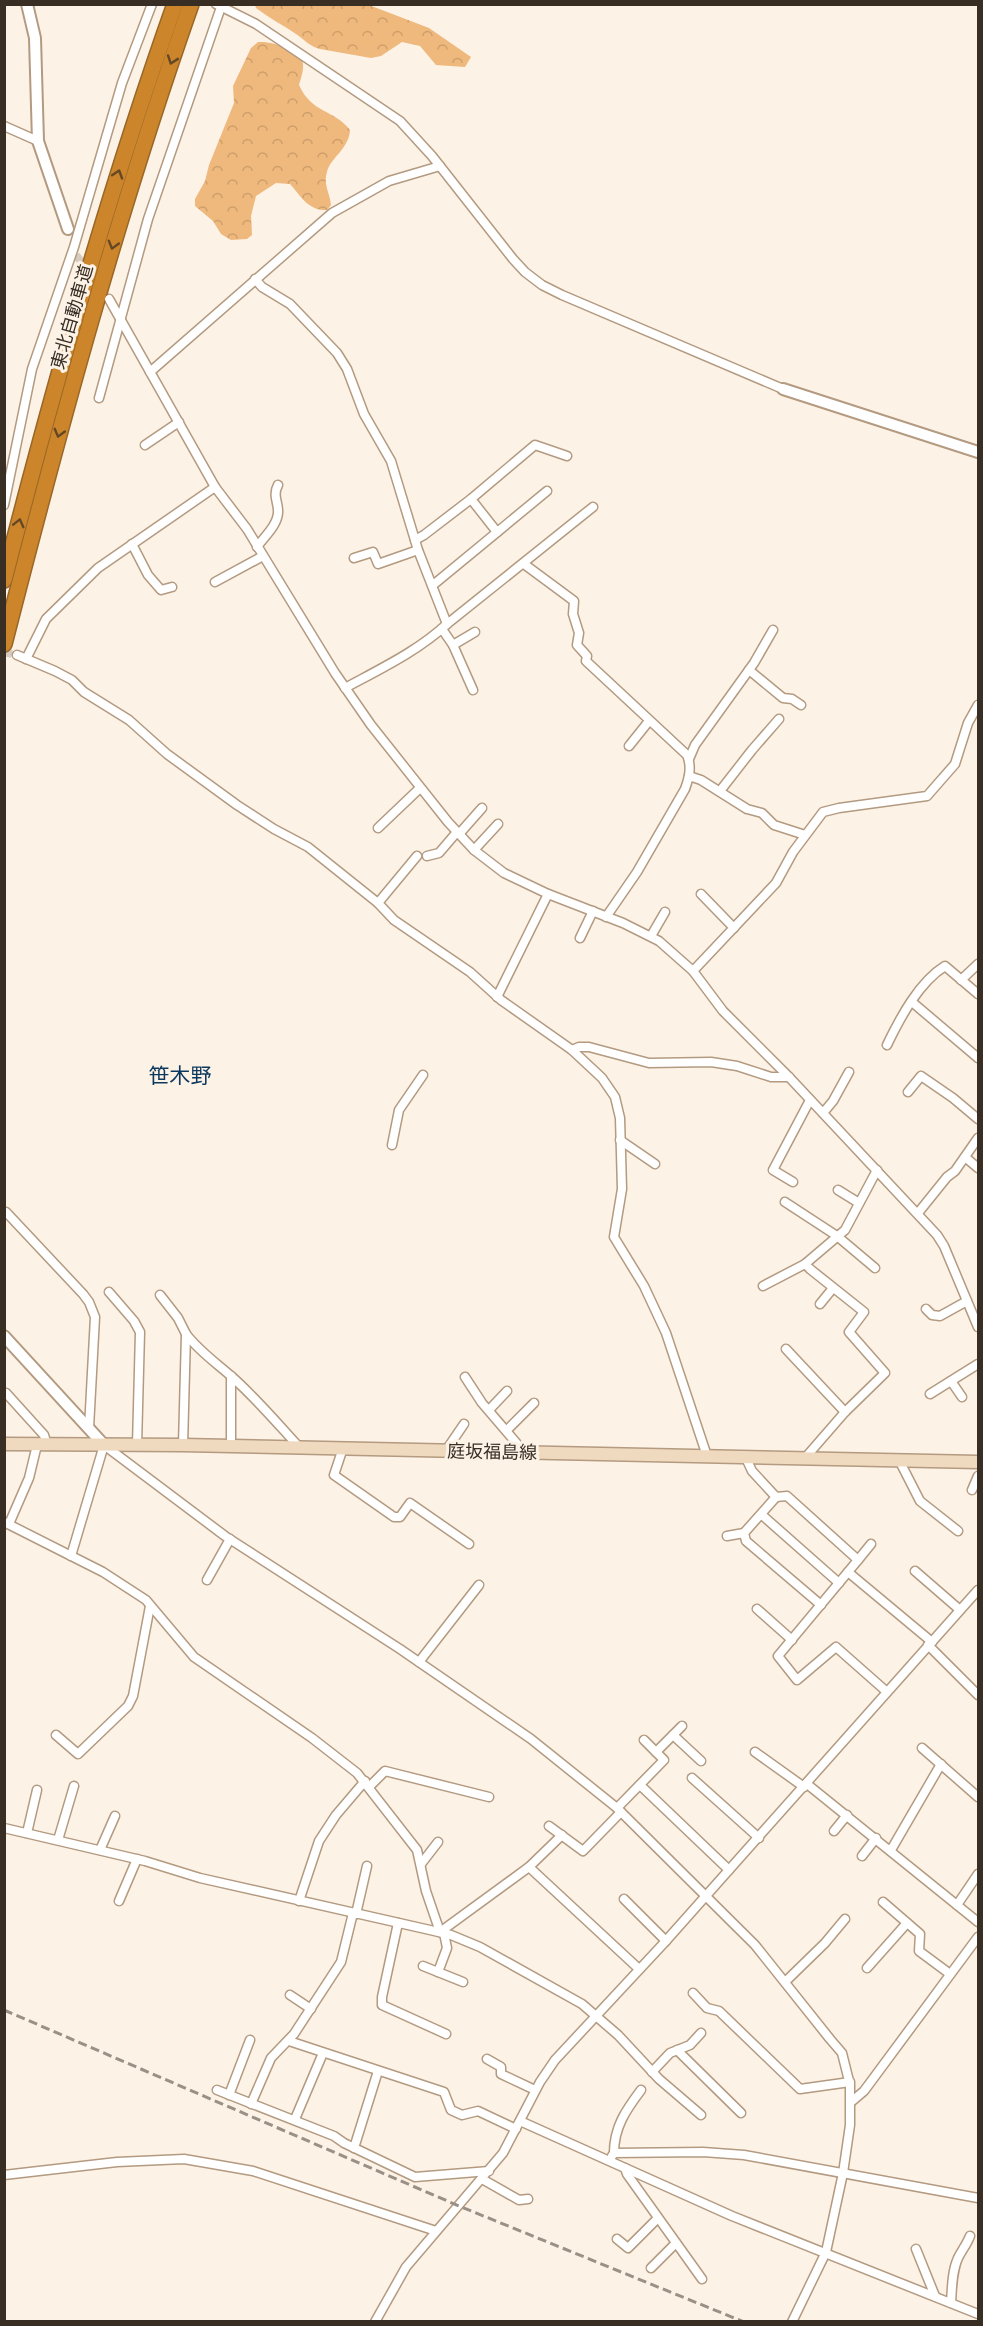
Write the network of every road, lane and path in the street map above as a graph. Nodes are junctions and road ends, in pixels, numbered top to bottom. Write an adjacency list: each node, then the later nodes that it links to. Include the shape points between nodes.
1 (27, 4): 7 (street, via 35,38)
2 (152, 4): 10 (street, via 122,83)
3 (174, 4): 35 (highway, 東北自動車道, one-way to 3, via 86,278)
4 (191, 4): 42 (highway, 東北自動車道, one-way to 42, via 116,234)
5 (219, 6): 8 (street, via 255,24 400,121); 13 (street, via 148,219)
6 (4, 126): 7 (street)
7 (38, 141): 9 (street)
8 (440, 166): 11 (street, via 388,181 356,198 332,213); 15 (street, via 513,259 542,285)
9 (68, 229): 10 (street)
10 (75, 251): 25 (street, via 32,369)
11 (255, 279): 14 (street); 28 (street, via 290,304 337,353 347,369 364,414 391,461)
12 (109, 299): 13 (street)
13 (122, 320): 14 (street); 16 (street)
14 (150, 372): 17 (street)
15 (783, 389): 19 (street)
16 (99, 398)
17 (179, 422): 18 (street); 22 (street)
18 (145, 445)
19 (978, 453)
20 (567, 456): 24 (street, via 535,445)
21 (278, 485): 30 (street, via 274,492 276,522)
22 (215, 487): 29 (street); 30 (street)
23 (546, 491): 27 (street)
24 (471, 499): 27 (street); 28 (street)
25 (4, 505)
26 (593, 507): 34 (street)
27 (497, 532): 37 (street)
28 (415, 540): 31 (street)
29 (132, 544): 38 (street, via 161,590); 45 (street, via 98,568 53,611)
30 (257, 547): 32 (street)
31 (418, 550): 33 (street, via 378,564 373,552); 37 (street)
32 (263, 556): 36 (street); 47 (street)
33 (354, 558)
34 (524, 564): 39 (street); 52 (street, via 574,601 577,645 587,656 586,661)
35 (4, 580)
36 (215, 582)
37 (432, 585): 39 (street)
38 (172, 587)
39 (444, 626): 43 (street); 47 (street)
40 (774, 630): 46 (street)
41 (476, 632): 43 (street)
42 (4, 644)
43 (453, 645): 48 (street)
44 (17, 655): 45 (street)
45 (26, 659): 66 (street, via 72,680 237,805 308,847)
46 (749, 670): 49 (street, via 783,698); 54 (street)
47 (345, 688): 56 (street)
48 (472, 690)
49 (801, 705)
50 (978, 705): 62 (street, via 955,764 927,796 828,810 819,815)
51 (779, 719): 57 (street)
52 (649, 721): 53 (street); 54 (street)
53 (628, 746)
54 (689, 759): 55 (street)
55 (689, 776): 57 (street); 69 (street, via 637,872)
56 (420, 788): 60 (street); 61 (street)
57 (720, 791): 62 (street, via 762,813 774,825)
58 (482, 808): 61 (street)
59 (498, 824): 63 (street)
60 (378, 828)
61 (458, 833): 63 (street); 66 (street, via 439,853 422,856)
62 (805, 834): 70 (street, via 776,883)
63 (474, 850): 64 (street, via 504,873)
64 (548, 894): 67 (street); 77 (street)
65 (701, 894): 70 (street)
66 (378, 903): 77 (street, via 394,920 454,959)
67 (592, 911): 69 (street); 72 (street)
68 (665, 912): 71 (street)
69 (606, 917): 71 (street)
70 (734, 928): 74 (street)
71 (651, 936): 74 (street)
72 (580, 938)
73 (978, 964): 75 (street)
74 (693, 971): 84 (street, via 723,1011)
75 (961, 980): 76 (street); 78 (street, via 945,966 931,975)
76 (978, 994)
77 (497, 997): 80 (street)
78 (912, 1002): 79 (street); 81 (street)
79 (887, 1046)
80 (572, 1050): 84 (street, via 589,1047 649,1063 711,1062 771,1077); 90 (street, via 602,1078 615,1097)
81 (978, 1058)
82 (849, 1072): 87 (street)
83 (423, 1075): 91 (street, via 399,1110)
84 (789, 1077): 86 (street)
85 (908, 1092): 88 (street, via 921,1076)
86 (810, 1100): 87 (street); 96 (street, via 773,1170)
87 (823, 1113): 95 (street)
88 (978, 1119)
89 (978, 1138): 92 (street)
90 (620, 1140): 93 (street); 140 (street, via 622,1189 614,1237 644,1286 666,1333)
91 (392, 1145)
92 (965, 1157): 94 (street); 101 (street)
93 (656, 1164)
94 (978, 1168)
95 (878, 1170): 99 (street); 101 (street)
96 (793, 1182)
97 (838, 1190): 99 (street)
98 (784, 1202): 102 (street)
99 (859, 1203): 102 (street, via 849,1224)
100 (6, 1212): 128 (street, via 92,1308 95,1317)
101 (918, 1213): 109 (street, via 944,1246)
102 (837, 1236): 103 (street); 104 (street)
103 (805, 1264): 105 (street); 106 (street)
104 (875, 1268)
105 (763, 1286)
106 (833, 1288): 110 (street); 126 (street, via 864,1312 849,1332 885,1373)
107 (109, 1292): 133 (street, via 140,1332)
108 (160, 1295): 113 (street)
109 (967, 1301): 111 (street, via 940,1316); 112 (street)
110 (820, 1304)
111 (926, 1309)
112 (978, 1325)
113 (186, 1334): 117 (street); 134 (street)
114 (4, 1336): 128 (street)
115 (786, 1349): 126 (street)
116 (978, 1364): 119 (street)
117 (231, 1376): 135 (street); 136 (street)
118 (465, 1377): 125 (street)
119 (951, 1381): 122 (street); 123 (street)
120 (507, 1391): 125 (street)
121 (6, 1394): 131 (street, via 44,1435)
122 (930, 1394)
123 (962, 1397)
124 (534, 1403): 129 (street)
125 (489, 1410): 129 (street)
126 (845, 1412): 142 (street)
127 (464, 1424): 138 (street)
128 (89, 1428): 132 (street)
129 (507, 1430): 139 (street)
130 (4, 1444): 131 (main road, 庭坂福島線)
131 (42, 1445): 132 (main road, 庭坂福島線); 149 (street)
132 (104, 1445): 133 (main road, 庭坂福島線); 153 (street); 156 (street)
133 (137, 1445): 134 (main road, 庭坂福島線)
134 (183, 1445): 135 (main road, 庭坂福島線)
135 (231, 1446): 136 (main road, 庭坂福島線)
136 (299, 1447): 137 (main road, 庭坂福島線)
137 (343, 1448): 138 (main road, 庭坂福島線); 154 (street, via 334,1475 394,1517 400,1517 410,1503)
138 (449, 1451): 139 (main road, 庭坂福島線)
139 (525, 1453): 140 (main road, 庭坂福島線)
140 (707, 1456): 141 (main road, 庭坂福島線)
141 (745, 1456): 142 (main road, 庭坂福島線); 147 (street, via 752,1471)
142 (805, 1458): 144 (main road, 庭坂福島線)
143 (978, 1462): 144 (main road, 庭坂福島線)
144 (896, 1463): 150 (street, via 920,1501)
145 (978, 1476): 146 (street)
146 (972, 1490)
147 (776, 1497): 148 (street); 157 (street, via 787,1496)
148 (762, 1515): 151 (street); 161 (street)
149 (7, 1523): 156 (street)
150 (958, 1531)
151 (744, 1533): 152 (street); 164 (street, via 746,1540)
152 (727, 1536)
153 (230, 1539): 160 (street); 170 (street)
154 (469, 1544)
155 (872, 1544): 157 (street)
156 (71, 1556): 165 (street, via 103,1572)
157 (858, 1560): 159 (street)
158 (915, 1571): 167 (street)
159 (848, 1572): 161 (street); 169 (street)
160 (207, 1580)
161 (839, 1582): 164 (street)
162 (479, 1585): 170 (street)
163 (978, 1590): 167 (street)
164 (821, 1605): 168 (street)
165 (150, 1606): 174 (street, via 128,1706 78,1754); 183 (street, via 194,1657 312,1738)
166 (757, 1609): 168 (street)
167 (960, 1610): 169 (street)
168 (792, 1640): 171 (street, via 778,1656 797,1680 836,1647)
169 (930, 1643): 171 (street); 172 (street)
170 (418, 1662): 190 (street, via 531,1739)
171 (887, 1692): 186 (street)
172 (978, 1695)
173 (682, 1726): 175 (street)
174 (56, 1735)
175 (673, 1735): 178 (street); 180 (street)
176 (644, 1740): 178 (street)
177 (922, 1748): 181 (street)
178 (656, 1752): 184 (street, via 664,1760)
179 (754, 1752): 186 (street)
180 (701, 1761)
181 (941, 1764): 189 (street); 203 (street)
182 (692, 1778): 198 (street)
183 (367, 1784): 188 (street, via 385,1772); 206 (street, via 411,1841); 213 (street, via 336,1815 319,1841)
184 (640, 1785): 190 (street); 209 (street)
185 (74, 1786): 200 (street)
186 (806, 1786): 191 (street); 198 (street)
187 (37, 1790): 196 (street)
188 (489, 1797)
189 (978, 1797)
190 (619, 1810): 197 (street, via 583,1851); 211 (street)
191 (847, 1815): 195 (street); 199 (street)
192 (115, 1816): 202 (street)
193 (549, 1826): 197 (street)
194 (4, 1828): 196 (street)
195 (834, 1831)
196 (27, 1833): 200 (street)
197 (562, 1835): 208 (street)
198 (759, 1838): 209 (street)
199 (876, 1838): 203 (street); 204 (street)
200 (58, 1840): 202 (street)
201 (438, 1842): 206 (street)
202 (100, 1850): 205 (street)
203 (891, 1850): 216 (street)
204 (862, 1856)
205 (137, 1859): 213 (street); 214 (street)
206 (421, 1864): 222 (street, via 426,1891)
207 (367, 1866): 217 (street)
208 (529, 1867): 222 (street); 227 (street)
209 (729, 1870): 211 (street)
210 (978, 1874): 216 (street)
211 (706, 1897): 224 (street); 231 (street, via 755,1945)
212 (624, 1899): 224 (street)
213 (299, 1900): 217 (street)
214 (119, 1901)
215 (883, 1902): 221 (street)
216 (957, 1905): 219 (street)
217 (355, 1913): 220 (street); 234 (street, via 343,1957)
218 (845, 1919): 231 (street)
219 (978, 1922)
220 (398, 1923): 222 (street); 237 (street, via 382,2005)
221 (907, 1923): 226 (street); 229 (street, via 920,1934 920,1951)
222 (442, 1933): 228 (street, via 447,1948); 235 (street, via 502,1959)
223 (978, 1937): 229 (street)
224 (666, 1941): 227 (street)
225 (423, 1966): 228 (street)
226 (867, 1968)
227 (639, 1969): 235 (street)
228 (438, 1971): 230 (street)
229 (950, 1974): 250 (street)
230 (463, 1982)
231 (785, 1982): 245 (street, via 842,2053)
232 (693, 1993): 245 (street, via 707,2008 719,2010 800,2089)
233 (290, 1995): 234 (street)
234 (311, 2009): 239 (street)
235 (596, 2014): 244 (street); 247 (street, via 555,2060)
236 (701, 2033): 240 (street, via 690,2045)
237 (446, 2034)
238 (250, 2040): 249 (street)
239 (289, 2041): 241 (street); 251 (street, via 272,2058)
240 (677, 2050): 244 (street); 252 (street)
241 (322, 2053): 243 (street); 254 (street)
242 (487, 2059): 247 (street, via 499,2064 501,2073)
243 (378, 2071): 255 (street, via 444,2092 456,2113 478,2111); 256 (street)
244 (652, 2072): 253 (street)
245 (850, 2082): 250 (street)
246 (217, 2090): 249 (street)
247 (535, 2090): 255 (street)
248 (641, 2090): 257 (street, via 617,2128)
249 (230, 2095): 251 (street)
250 (852, 2102): 261 (street)
251 (251, 2104): 254 (street)
252 (741, 2113)
253 (701, 2115)
254 (295, 2119): 256 (street)
255 (518, 2125): 258 (street); 260 (street)
256 (354, 2148): 260 (street, via 415,2177)
257 (614, 2153): 258 (street); 261 (street, via 723,2153)
258 (607, 2160): 259 (street)
259 (625, 2168): 266 (street); 272 (street, via 732,2216)
260 (489, 2171): 263 (street)
261 (843, 2173): 265 (street); 272 (street)
262 (4, 2175): 267 (street, via 184,2159 253,2171)
263 (482, 2179): 264 (street, via 519,2200); 267 (street)
264 (528, 2199)
265 (978, 2199)
266 (658, 2218): 269 (street, via 628,2248); 270 (street)
267 (436, 2231): 278 (street, via 406,2267)
268 (970, 2236): 276 (street, via 958,2257)
269 (617, 2239)
270 (676, 2243): 273 (street); 274 (street)
271 (916, 2249): 275 (street)
272 (826, 2252): 275 (street); 279 (street)
273 (651, 2268)
274 (702, 2279)
275 (935, 2296): 276 (street)
276 (951, 2303): 277 (street)
277 (978, 2314)
278 (375, 2322)
279 (792, 2322)

